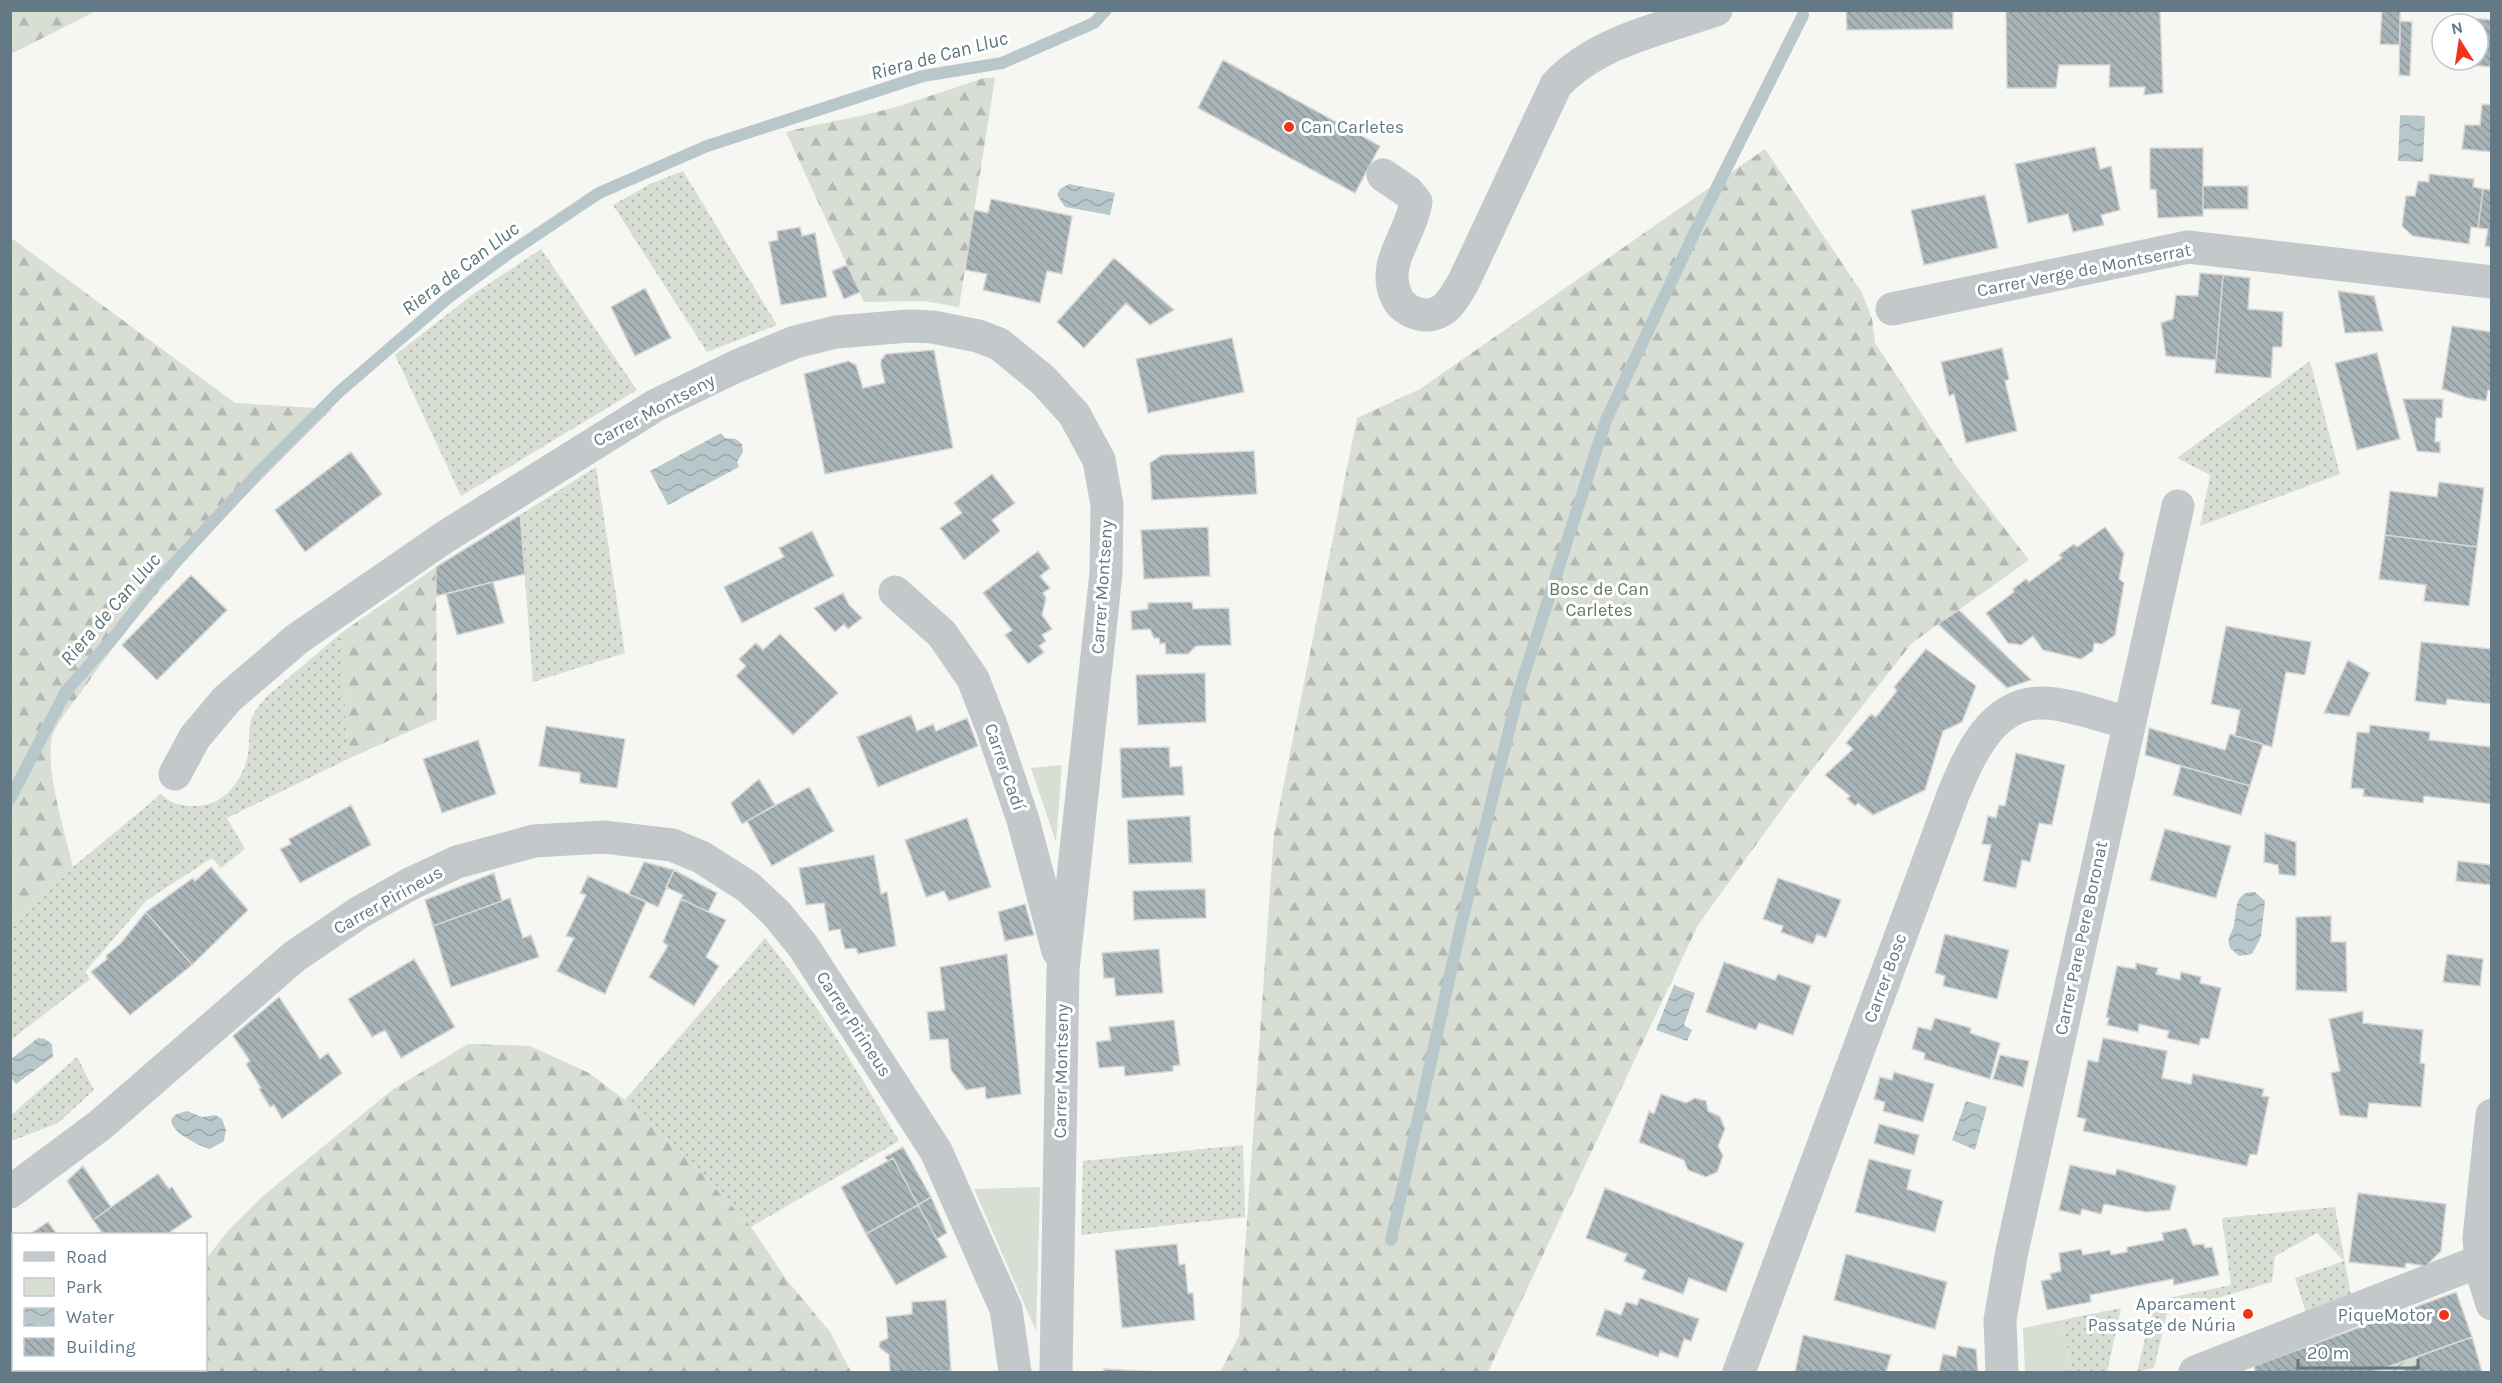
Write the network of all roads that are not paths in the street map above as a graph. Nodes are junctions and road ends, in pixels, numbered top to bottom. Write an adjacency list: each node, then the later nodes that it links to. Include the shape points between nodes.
1 (1716, 10): 2 (street, via 1601,52 1571,69 1556,85 1464,281 1448,307 1435,315 1409,310 1393,289 1393,262 1414,216 1416,201)
2 (1383, 175)
3 (2492, 282): 4 (street, Carrer Verge de Montserrat, via 2188,247)
4 (1892, 309)
5 (2178, 506): 7 (street, Carrer Pare Pere Boronat)
6 (895, 592): 9 (street, Carrer Cadí, via 942,634 973,679 1023,820)
7 (2129, 723): 16 (street, Carrer Bosc, via 2044,702 2022,706 1978,740 1953,795); 17 (street, Carrer Pare Pere Boronat, via 2012,1251 2000,1320)
8 (175, 774): 9 (street, Carrer Montseny, via 195,737 227,699 297,639 445,537 657,405 795,342 836,332 909,326 956,331 999,344 1043,380 1074,414 1099,460 1107,505 1106,573)
9 (1063, 970): 15 (street, Carrer Montseny)
10 (2492, 1115): 12 (street)
11 (10, 1192): 14 (street, Carrer Pirineus, via 99,1126 295,956 410,884 457,862 534,841 604,837 672,845 701,857 748,887 803,946 936,1151 1006,1309)
12 (2483, 1251): 13 (street); 18 (street)
13 (2492, 1304)
14 (1015, 1372)
15 (1056, 1372)
16 (1739, 1372)
17 (2002, 1372)
18 (2195, 1372)

